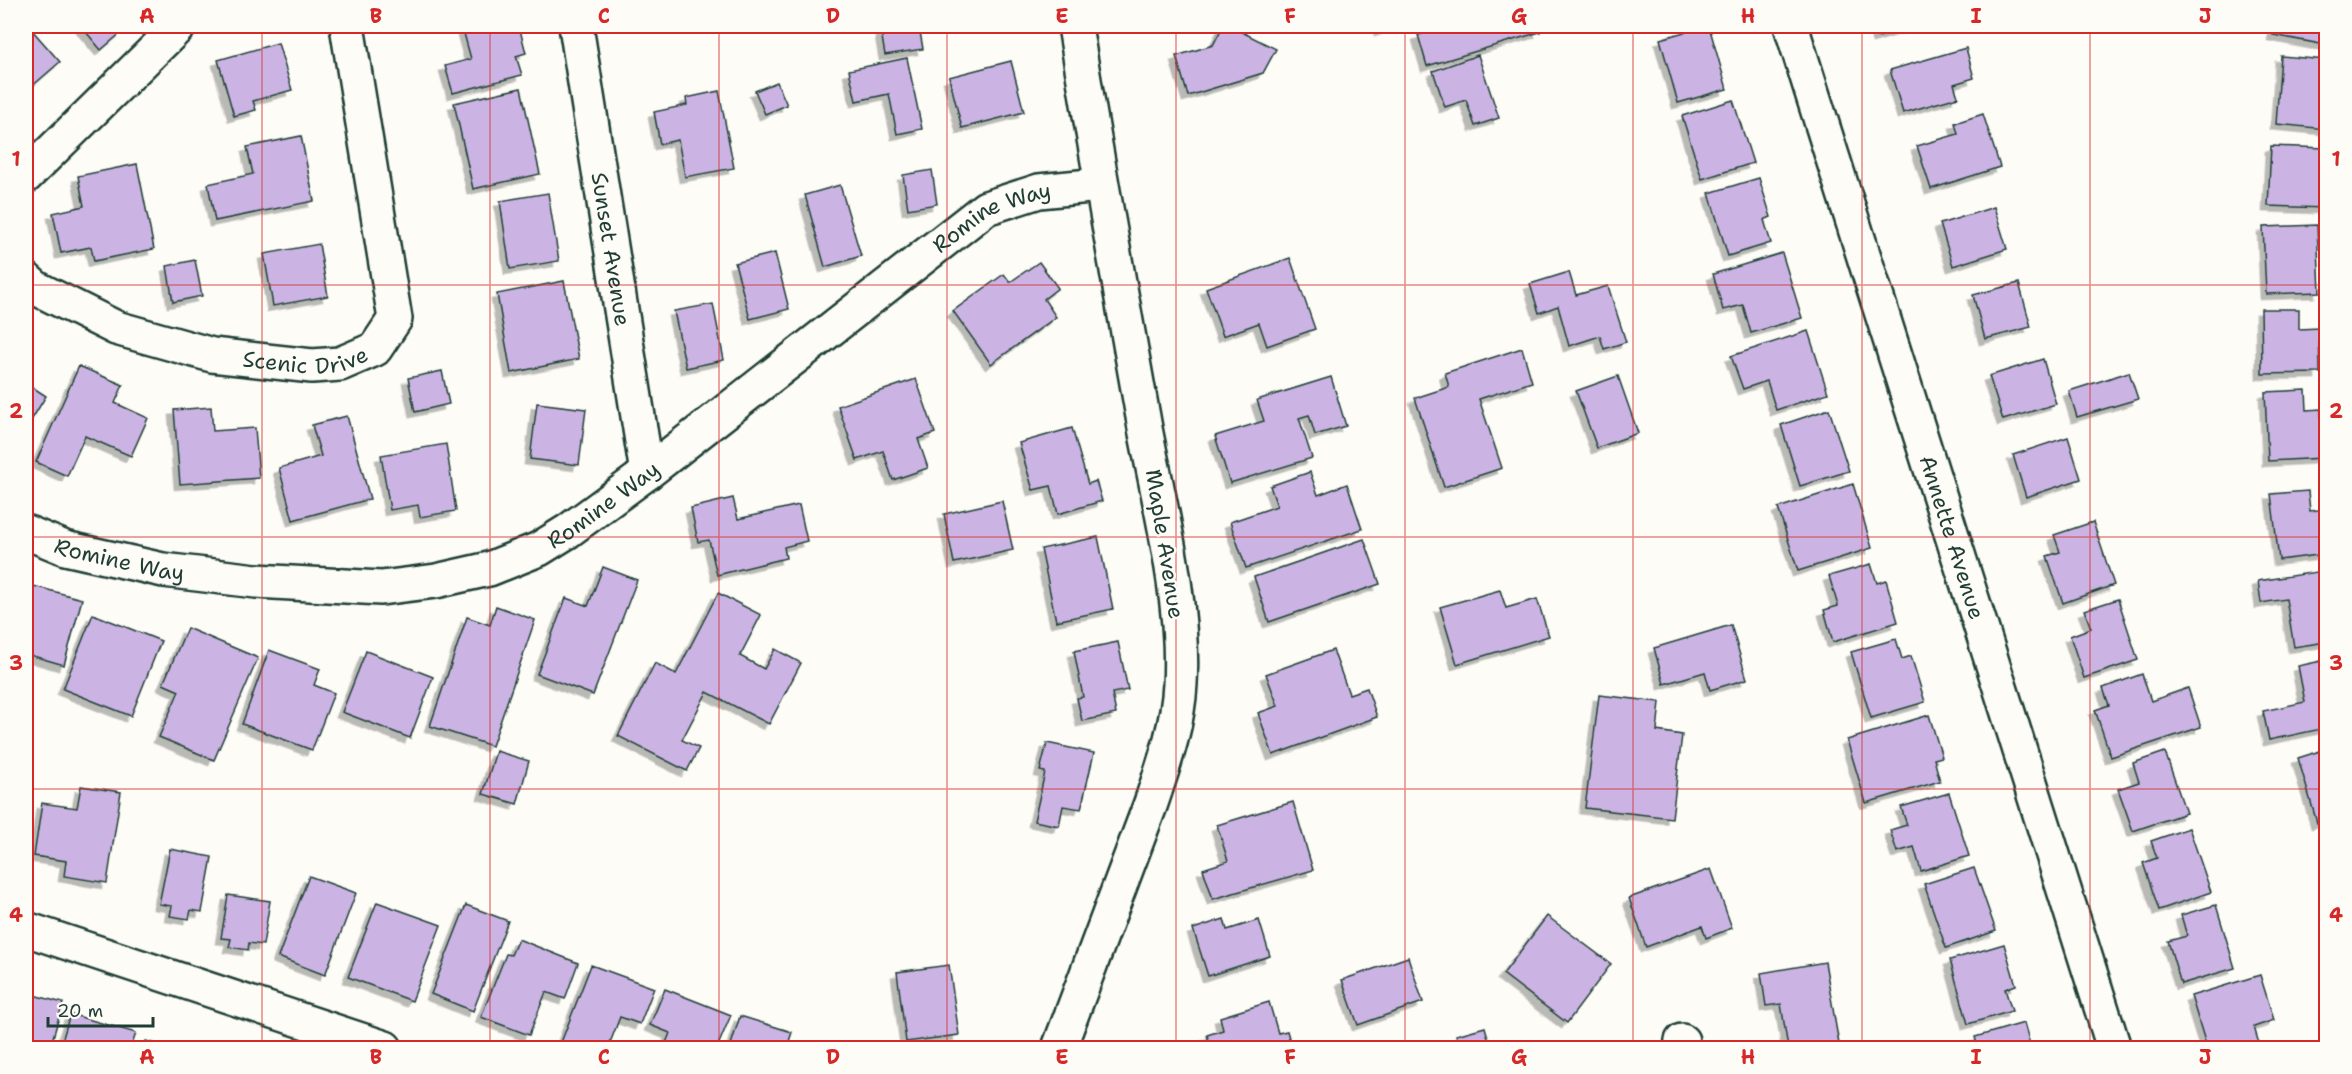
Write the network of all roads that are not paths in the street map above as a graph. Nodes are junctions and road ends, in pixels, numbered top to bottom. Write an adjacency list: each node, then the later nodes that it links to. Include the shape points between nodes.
1 (179, 26): 6 (street)
2 (347, 26): 8 (street, Scenic Drive, via 395,320 375,349 340,364 312,366 212,356 116,328 36,288)
3 (576, 26): 9 (street, Sunset Avenue)
4 (1075, 26): 7 (street, Maple Avenue)
5 (1791, 26): 14 (street, Annette Avenue)
6 (26, 176)
7 (1100, 184): 9 (street, Romine Way, via 1039,191 986,208); 13 (street, Maple Avenue, via 1172,570 1181,648 1180,685 1175,722 1152,803)
8 (26, 279)
9 (647, 473): 10 (street, Romine Way, via 539,549 489,569 381,588 256,581 163,570 65,548)
10 (26, 532)
11 (26, 929): 12 (street)
12 (386, 1048)
13 (1059, 1048)
14 (2114, 1048)

